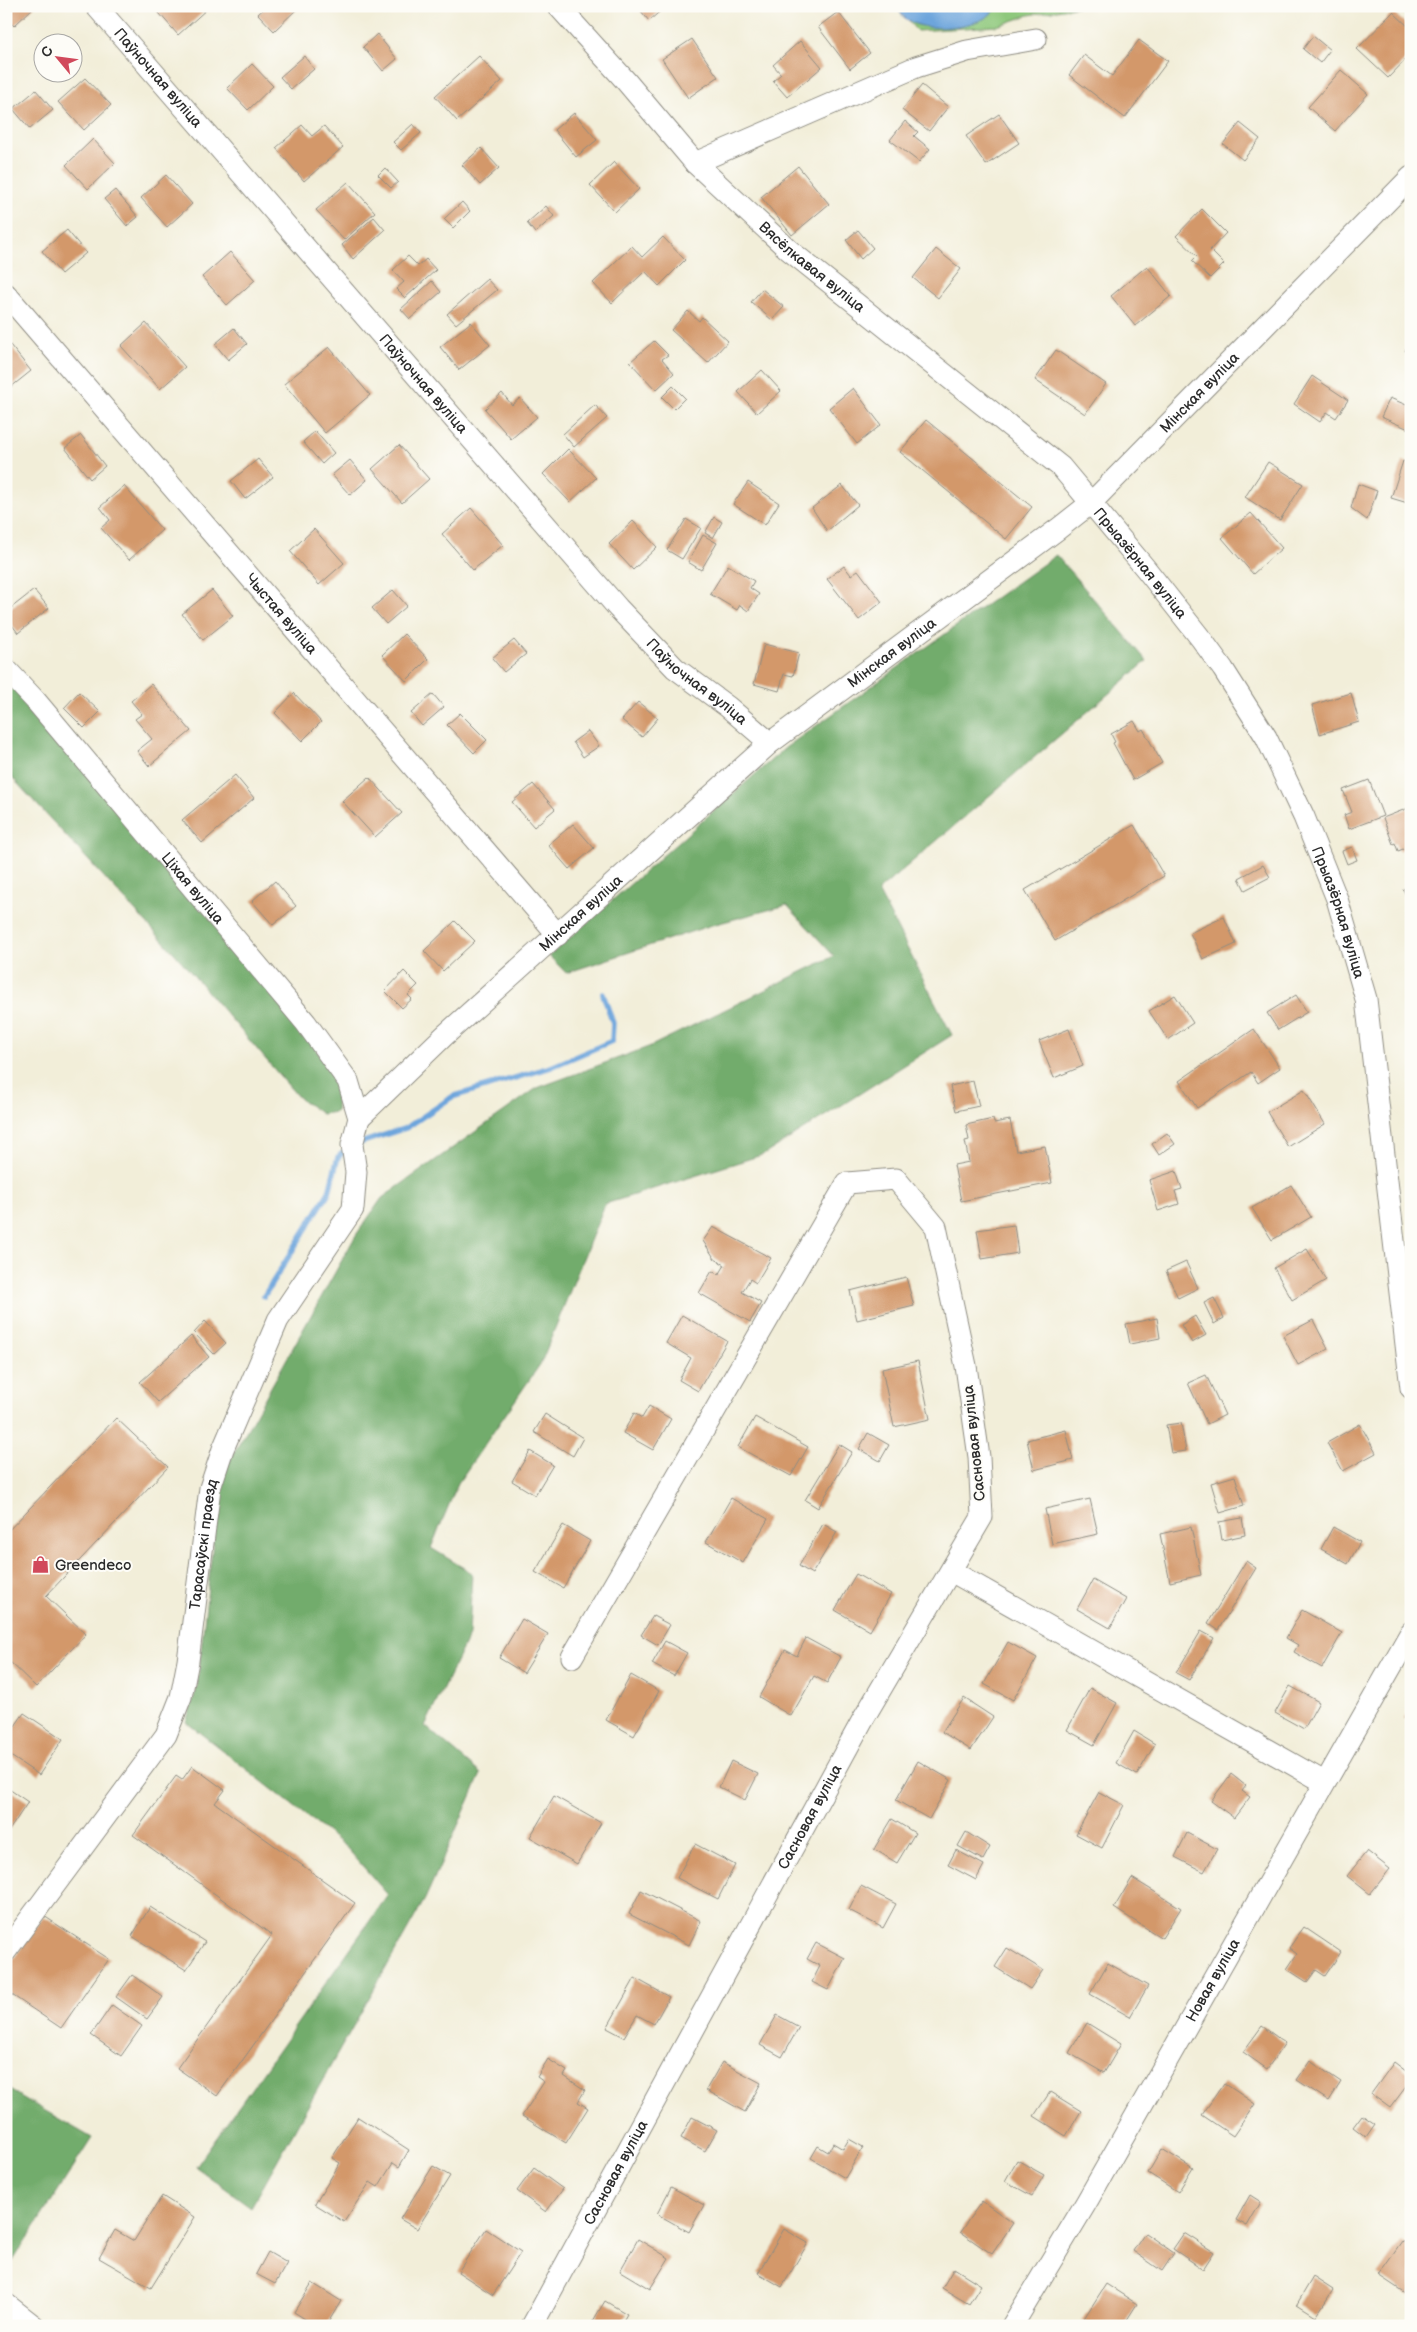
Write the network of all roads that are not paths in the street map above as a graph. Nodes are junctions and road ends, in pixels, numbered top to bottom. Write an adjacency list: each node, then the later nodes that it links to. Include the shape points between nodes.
1 (96, 6): 9 (street, Паўночная вуліца, via 618,608 675,668)
2 (558, 6): 4 (street, Вясёлкавая вуліца)
3 (1036, 39): 4 (street, via 968,51 916,67)
4 (695, 163): 7 (street, Вясёлкавая вуліца, via 789,250 1054,460)
5 (1411, 177): 7 (street, Мінская вуліца)
6 (6, 294): 10 (street, Чыстая вуліца)
7 (1091, 502): 9 (street, Мінская вуліца); 12 (street, Прыазёрная вуліца, via 1202,640 1266,737 1337,898 1366,999)
8 (6, 669): 11 (street, Ціхая вуліца, via 306,1023 348,1081)
9 (770, 743): 10 (street, Мінская вуліца)
10 (558, 934): 11 (street, Мінская вуліца, via 444,1036)
11 (359, 1118): 17 (street, Тарасаўскі праезд, via 352,1145 356,1172 353,1209 278,1320 223,1449 210,1488 188,1661 181,1697 166,1735)
12 (1411, 1388)
13 (951, 1571): 15 (street, Сасновая вуліца, via 982,1517 979,1457 966,1366 936,1227 896,1179 847,1183); 16 (street); 20 (street, Сасновая вуліца, via 862,1722)
14 (1411, 1632): 16 (street, Новая вуліца)
15 (572, 1656)
16 (1324, 1782): 21 (street, Новая вуліца, via 1086,2203)
17 (6, 1951)
18 (6, 2304): 19 (street)
19 (34, 2326)
20 (532, 2326)
21 (1012, 2326)

